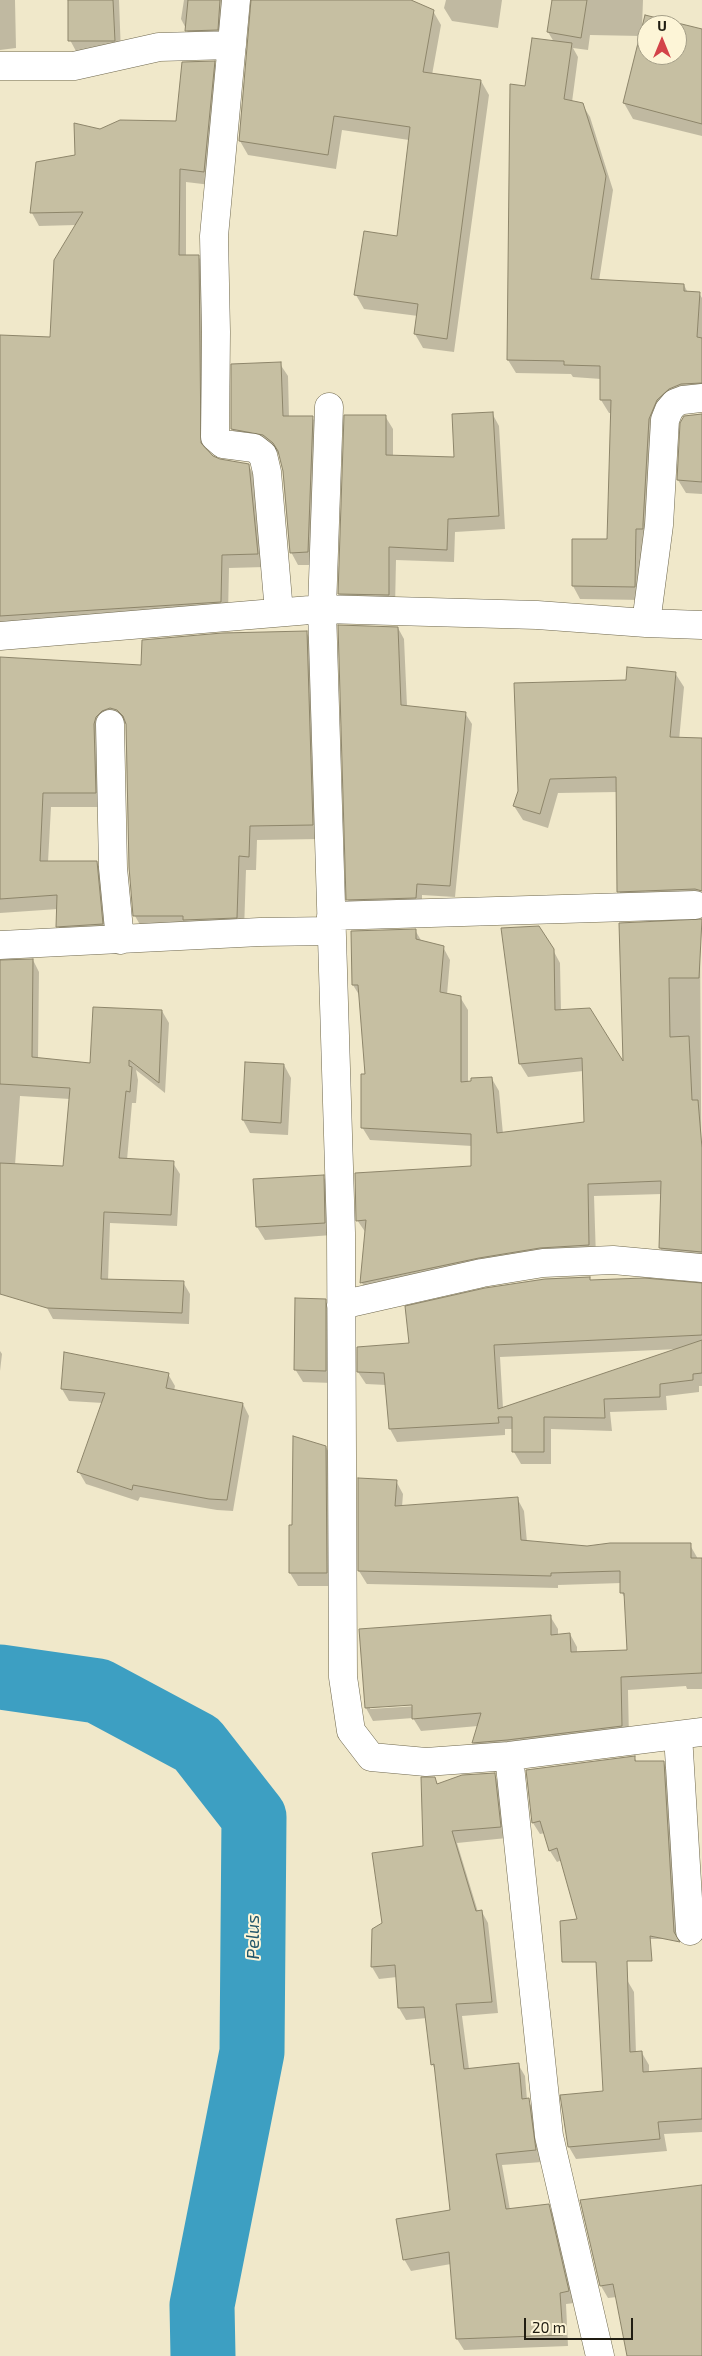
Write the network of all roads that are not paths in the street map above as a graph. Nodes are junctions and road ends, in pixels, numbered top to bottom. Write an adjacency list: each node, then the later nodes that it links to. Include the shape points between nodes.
1 (236, 0): 2 (street)
2 (232, 45): 3 (street, via 159,47 74,66); 7 (street, via 214,236 215,437 224,444 254,448 263,455)
3 (0, 66)
4 (702, 398): 8 (street, via 675,403 665,420 659,525)
5 (329, 407): 6 (street)
6 (322, 609): 7 (street); 8 (street, via 537,615); 13 (street)
7 (279, 612): 10 (street)
8 (646, 623): 9 (street)
9 (702, 625)
10 (0, 636)
11 (110, 724): 14 (street, via 113,868)
12 (695, 905): 13 (street)
13 (332, 924): 14 (street, via 260,932); 17 (street)
14 (120, 940): 15 (street)
15 (0, 945)
16 (702, 1268): 17 (street, via 613,1260 543,1263 482,1273)
17 (341, 1305): 19 (street, via 343,1677 351,1732 371,1758 426,1762)
18 (690, 1734): 19 (street); 20 (street)
19 (510, 1756): 21 (street, via 549,2136)
20 (690, 1931)
21 (600, 2356)

